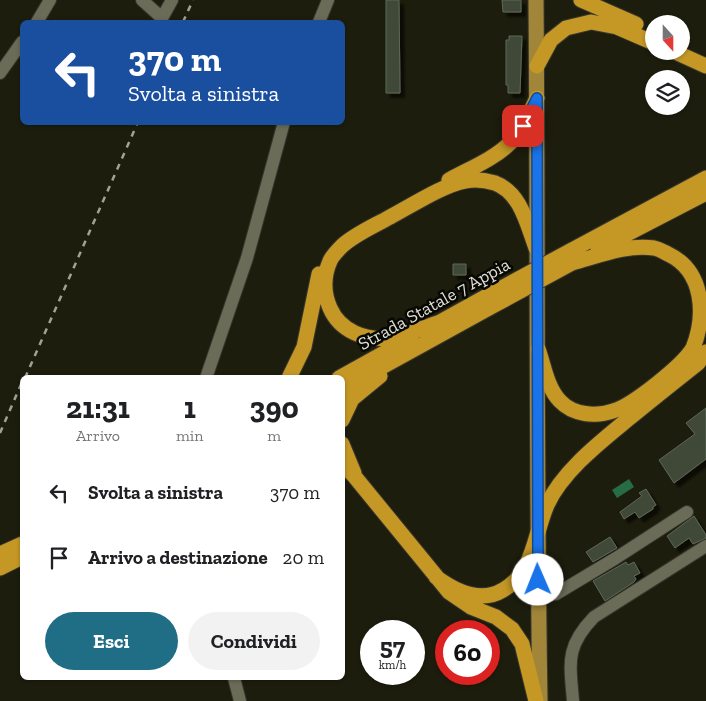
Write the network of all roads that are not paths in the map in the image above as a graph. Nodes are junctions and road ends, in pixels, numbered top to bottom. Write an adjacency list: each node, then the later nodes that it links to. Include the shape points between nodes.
1 (50, 0): 7 (street)
2 (142, 0): 3 (street, via 162,18)
3 (172, 0)
4 (328, 0): 8 (street)
5 (536, 0): 15 (main road)
6 (581, 0): 9 (highway)
7 (38, 20)
8 (320, 20)
9 (645, 28)
10 (645, 39): 15 (highway, via 617,27 592,22 566,28 550,40)
11 (20, 45): 17 (street)
12 (690, 48): 13 (highway)
13 (706, 55)
14 (690, 59): 16 (highway)
15 (537, 66): 18 (main road)
16 (706, 66)
17 (0, 73)
18 (537, 98): 21 (main road); 29 (highway, via 523,126 510,143 494,155 338,242 326,257 317,278 304,347)
19 (283, 125): 28 (street, via 247,258)
20 (703, 182): 22 (highway, Strada Statale 7 Appia)
21 (536, 248): 24 (highway, via 518,203 509,191 481,180 464,181 446,188 358,234 331,260 324,279 326,298 333,316 346,329 363,337 390,338); 25 (main road)
22 (571, 257): 23 (highway, Strada Statale 7 Appia, bridge); 25 (highway, via 627,248 655,248 677,258 695,276 703,299 704,323 693,348 673,370 643,394 614,411 593,415 575,411 560,401 550,385)
23 (488, 302): 24 (highway, Strada Statale 7 Appia); 26 (highway, Strada Statale 7 Appia)
24 (440, 322): 30 (highway, Strada Statale 7 Appia)
25 (538, 348): 37 (main road)
26 (409, 352): 31 (highway, Strada Statale 7 Appia); 32 (highway, via 352,399)
27 (706, 352): 37 (highway, via 698,363 595,447 568,474 548,504)
28 (207, 375)
29 (291, 375)
30 (344, 375)
31 (345, 387)
32 (345, 414)
33 (345, 451): 35 (highway)
34 (345, 466): 35 (highway)
35 (356, 477): 43 (highway)
36 (687, 512): 44 (street, via 556,594)
37 (537, 531): 43 (highway, via 528,562 519,578 502,591 484,596 464,594); 44 (main road)
38 (20, 545): 40 (highway)
39 (706, 546): 49 (street, via 594,617 582,630 573,646 570,663)
40 (0, 554)
41 (20, 558): 42 (highway)
42 (0, 568)
43 (436, 578): 47 (highway, via 459,600 496,617 512,629 522,644)
44 (538, 596): 48 (main road)
45 (235, 680): 46 (street)
46 (240, 701)
47 (536, 701)
48 (540, 701)
49 (573, 701)

